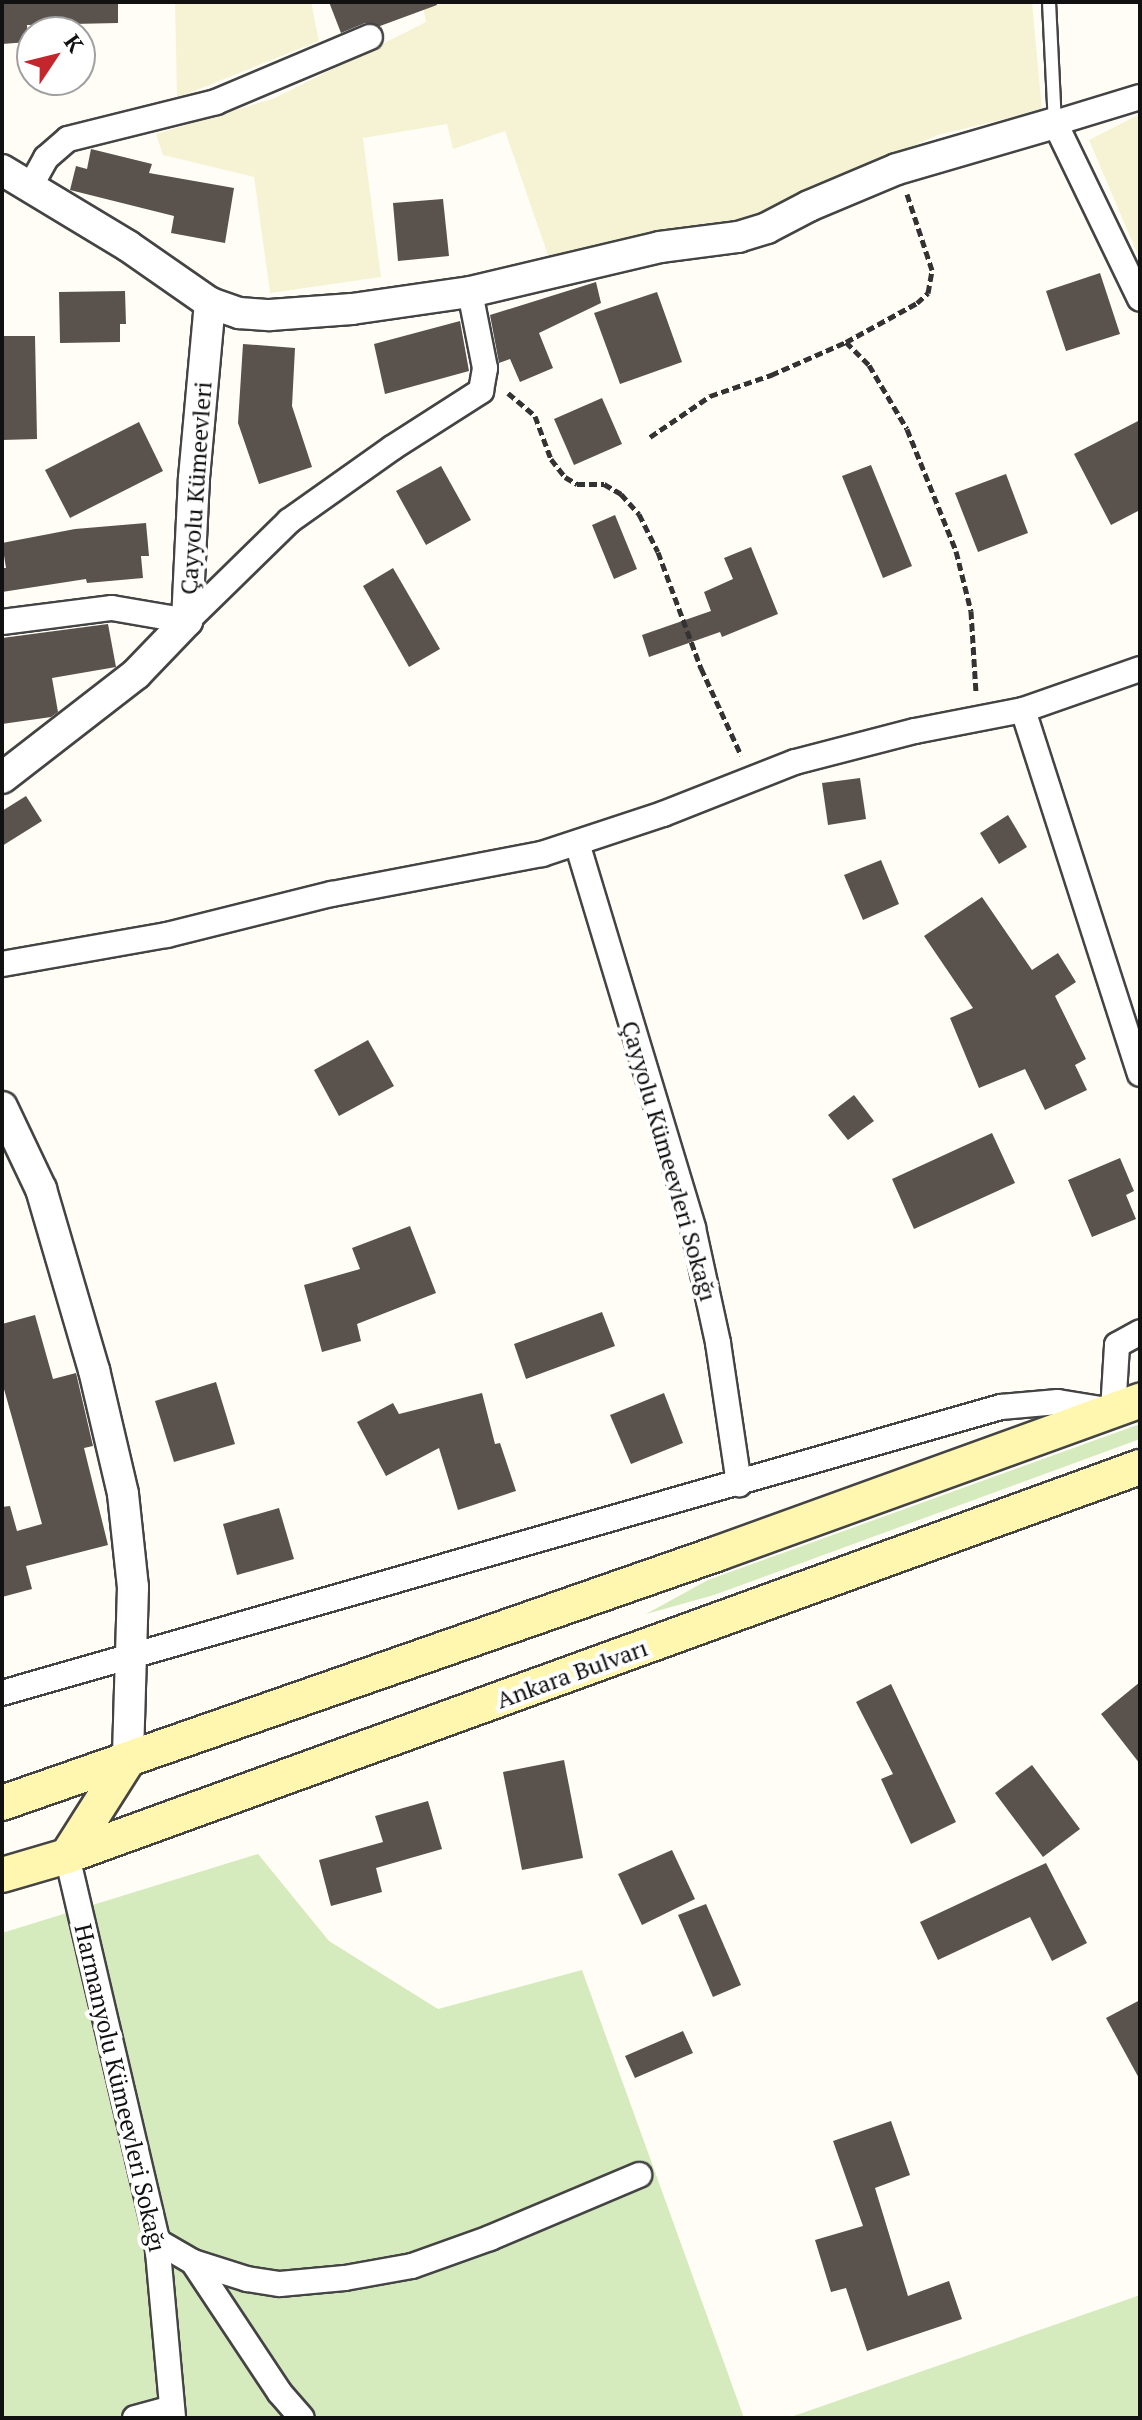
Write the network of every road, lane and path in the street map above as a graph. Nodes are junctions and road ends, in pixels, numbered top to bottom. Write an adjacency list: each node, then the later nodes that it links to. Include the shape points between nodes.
1 (1049, 2): 4 (lane)
2 (370, 37): 7 (street, via 216,102 68,139 46,158)
3 (1140, 97): 4 (street)
4 (1055, 123): 5 (street); 9 (street)
5 (897, 169): 8 (street, via 738,237 660,247); 11 (path, via 926,249 932,282 917,303)
6 (2, 170): 7 (street)
7 (30, 187): 10 (street)
8 (470, 292): 10 (street, via 270,315 239,313); 12 (street)
9 (1140, 299)
10 (210, 303): 14 (street, Çayyolu Kümeevleri)
11 (846, 342): 13 (path, via 710,396); 18 (path, via 869,365 901,417 956,551 971,611)
12 (485, 382): 14 (street, via 474,398 289,521); 20 (path, via 535,416 551,459 565,477 577,484 604,484 639,514)
13 (650, 437)
14 (187, 621): 15 (street, via 112,608); 19 (street, Çayyolu Kümeevleri, via 136,674)
15 (2, 622)
16 (1140, 669): 17 (street)
17 (1023, 710): 18 (street); 23 (street)
18 (978, 720): 20 (street, via 850,746)
19 (2, 778)
20 (751, 779): 21 (street)
21 (577, 843): 22 (street, via 469,870 254,911 167,935); 28 (street, Çayyolu Kümeevleri Sokağı, via 693,1228 718,1343)
22 (2, 964)
23 (1140, 1074)
24 (2, 1107): 29 (street, via 41,1189 110,1433 130,1542)
25 (1140, 1332): 26 (street, via 1117,1345)
26 (1127, 1406): 28 (street, via 1058,1402 1001,1407); 31 (main road)
27 (1140, 1467): 33 (main road, Ankara Bulvarı)
28 (739, 1484): 29 (street)
29 (132, 1657): 30 (street); 31 (street)
30 (2, 1693)
31 (128, 1760): 32 (main road); 33 (main road)
32 (2, 1803)
33 (67, 1856): 34 (main road, Ankara Bulvarı); 36 (street, Harmanyolu Kümeevleri Sokağı)
34 (2, 1875)
35 (639, 2175): 37 (street, via 412,2266 280,2284)
36 (157, 2241): 37 (street); 38 (street, Harmanyolu Kümeevleri Sokağı)
37 (193, 2262): 40 (street, Harmanyolu Kümeevleri Sokağı)
38 (173, 2413): 39 (street)
39 (135, 2418)
40 (302, 2418)

